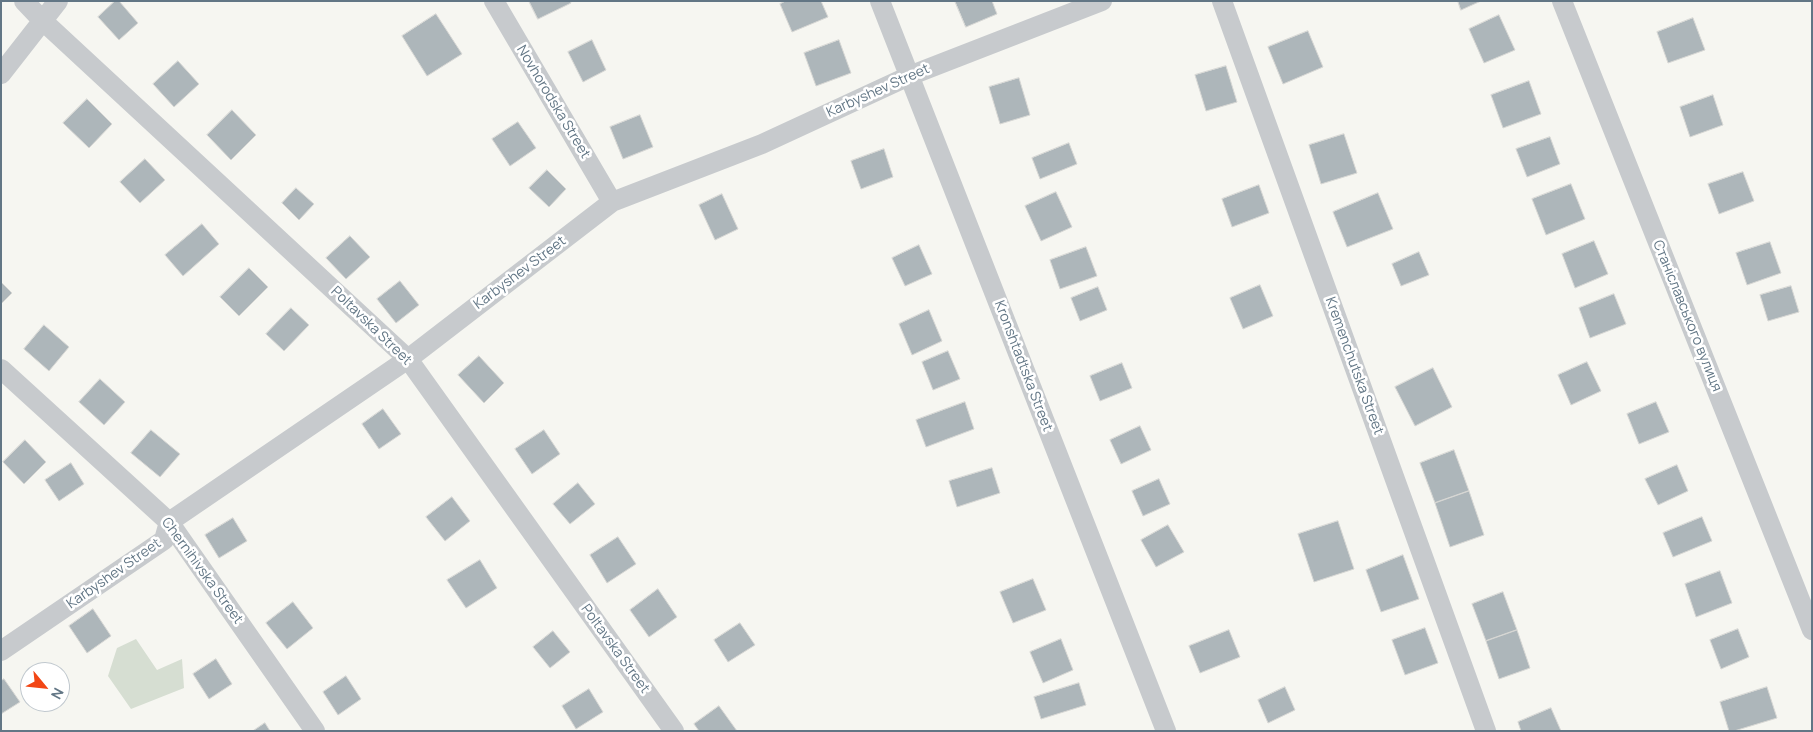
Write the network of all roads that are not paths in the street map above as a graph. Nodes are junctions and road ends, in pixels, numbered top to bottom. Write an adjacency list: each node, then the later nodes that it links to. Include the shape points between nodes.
1 (24, 1): 8 (street, Poltavska Street)
2 (58, 1): 8 (street)
3 (494, 1): 11 (street, Novhorodska Street)
4 (880, 1): 10 (street, Kronshtadtska Street)
5 (1102, 1): 10 (street, Karbyshev Street)
6 (1222, 1): 20 (street, Kremenchutska Street)
7 (1562, 1): 15 (street, Станіславського вулиця)
8 (43, 21): 9 (street); 12 (street, Poltavska Street)
9 (1, 74)
10 (909, 76): 11 (street, Karbyshev Street, via 762,144); 19 (street, Kronshtadtska Street)
11 (612, 202): 12 (street, Karbyshev Street)
12 (408, 359): 14 (street, Karbyshev Street); 18 (street, Poltavska Street)
13 (1, 369): 14 (street, Chernihivska Street)
14 (169, 522): 16 (street, Karbyshev Street, via 164,540); 17 (street, Chernihivska Street)
15 (1812, 630)
16 (1, 651)
17 (315, 731)
18 (674, 731)
19 (1166, 731)
20 (1486, 731)

